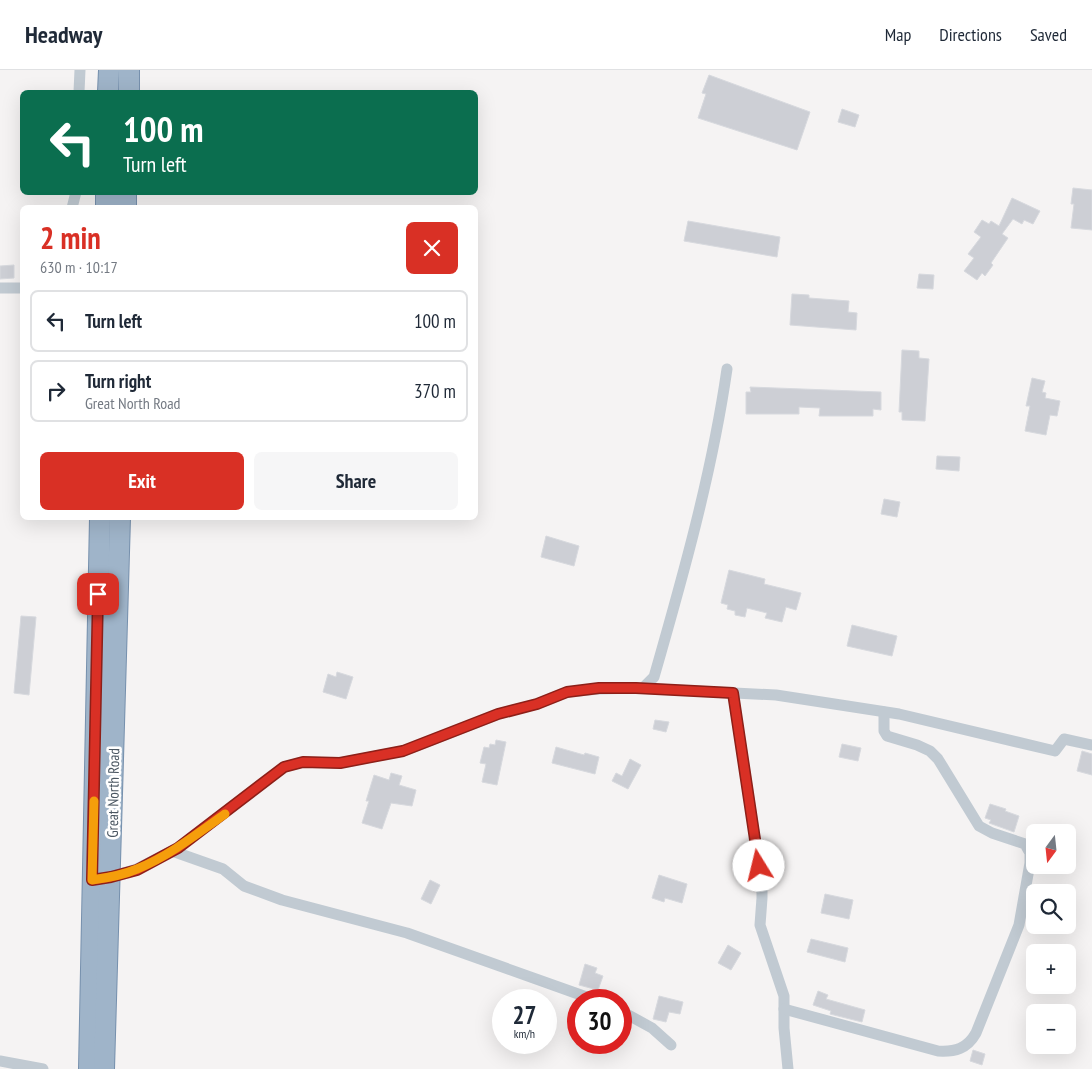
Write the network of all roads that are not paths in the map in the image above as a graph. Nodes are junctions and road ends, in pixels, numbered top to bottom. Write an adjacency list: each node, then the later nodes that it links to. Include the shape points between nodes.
1 (80, 70): 4 (street)
2 (109, 70): 5 (highway)
3 (129, 70): 6 (highway)
4 (79, 90)
5 (108, 90)
6 (128, 90)
7 (0, 288): 8 (street)
8 (20, 288)
9 (727, 369): 12 (street, via 701,504 654,677)
10 (100, 520): 17 (highway, Great North Road)
11 (120, 520): 17 (highway, Great North Road)
12 (643, 688): 13 (street); 16 (street, via 567,692 498,714 403,751 340,763 294,764 275,773)
13 (733, 693): 14 (street, via 761,693); 19 (street, via 762,885 760,925 784,996)
14 (884, 712): 15 (street, via 1055,751 1064,739); 19 (street, via 886,736 925,748 938,758 979,826 1025,844 1030,853 1030,863 1019,925 976,1034 963,1048 951,1051 930,1049)
15 (1092, 746)
16 (172, 851): 17 (street, via 137,870); 18 (street, via 223,869 244,886 282,900 407,933)
17 (102, 879): 24 (highway, Great North Road); 25 (highway, Great North Road)
18 (567, 990)
19 (784, 1009): 26 (street)
20 (632, 1017): 21 (street, via 652,1028)
21 (671, 1045)
22 (0, 1061): 23 (street)
23 (43, 1069)
24 (89, 1069)
25 (104, 1069)
26 (788, 1069)

